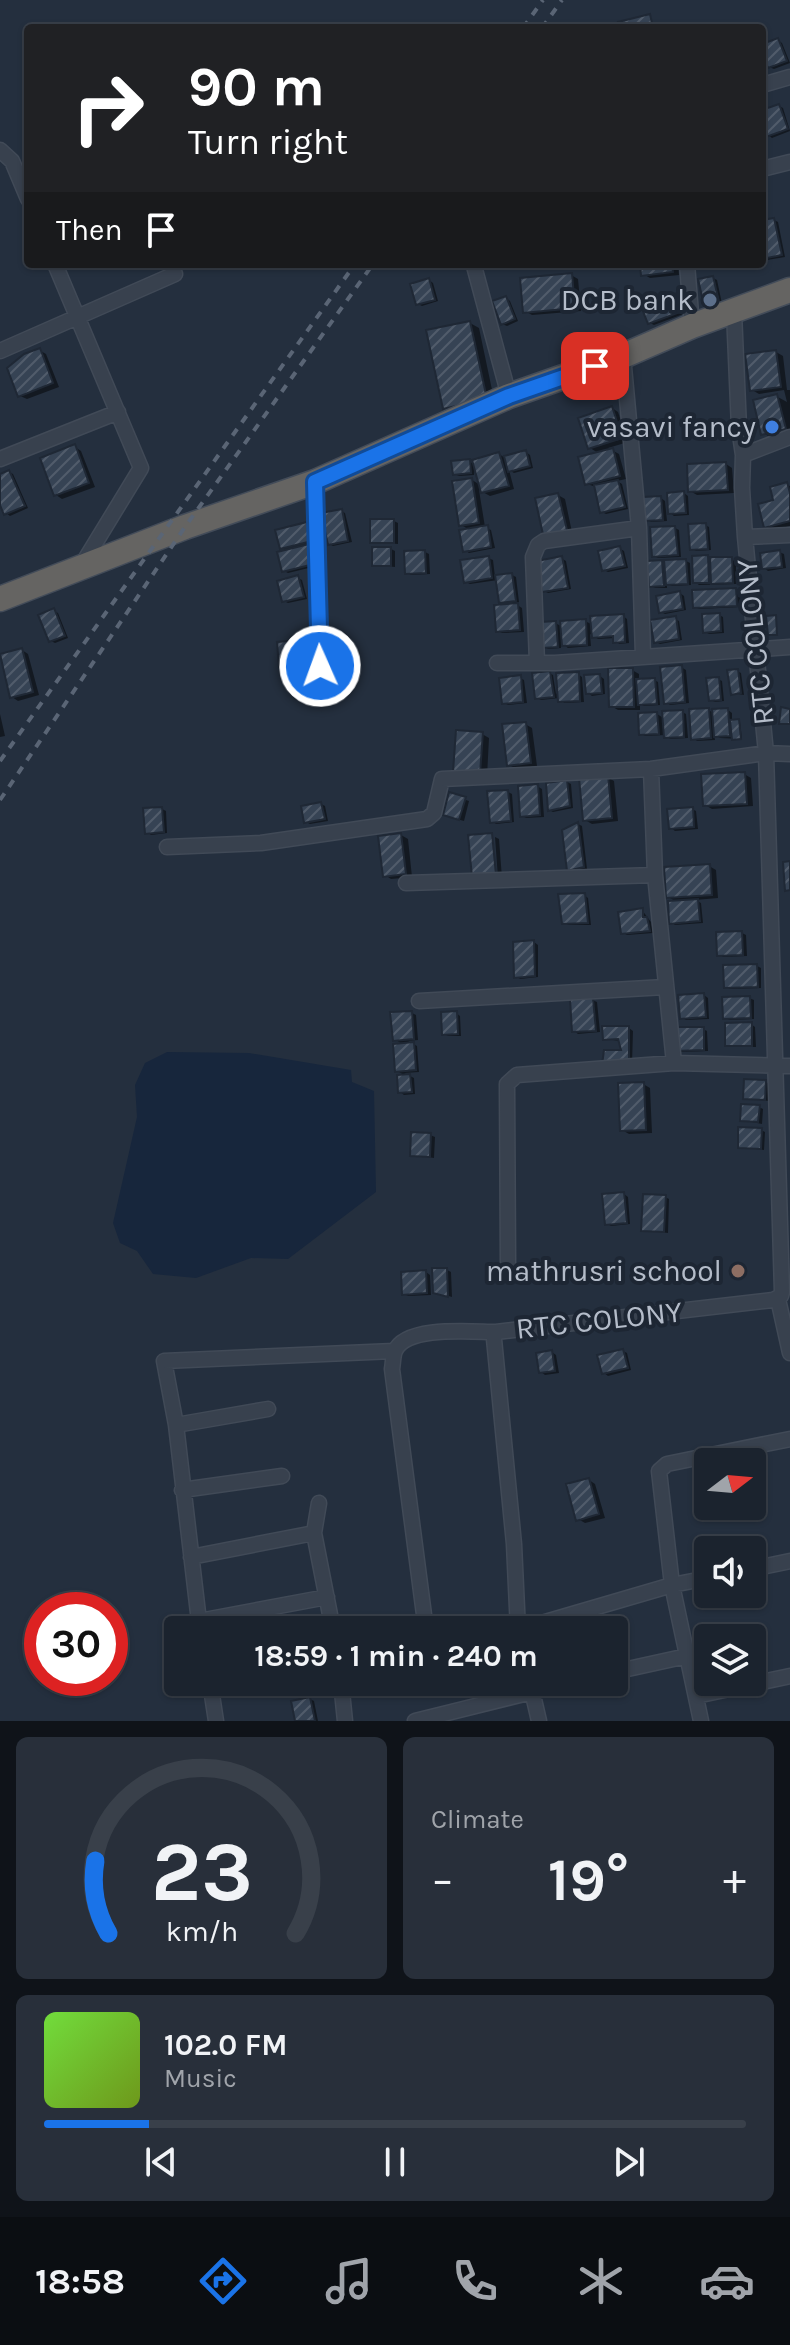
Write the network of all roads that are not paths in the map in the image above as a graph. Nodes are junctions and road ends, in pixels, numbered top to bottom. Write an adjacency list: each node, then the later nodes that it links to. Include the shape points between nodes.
1 (790, 77): 2 (street)
2 (766, 84)
3 (0, 150): 6 (street, via 12,161)
4 (790, 162): 5 (street)
5 (766, 167)
6 (24, 190)
7 (57, 268): 13 (street)
8 (475, 268): 17 (street)
9 (687, 268): 14 (street)
10 (175, 274): 13 (street)
11 (790, 290): 12 (highway)
12 (734, 312): 14 (highway); 20 (street, RTC COLONY)
13 (77, 317): 15 (street); 18 (street)
14 (692, 326): 16 (highway)
15 (0, 351)
16 (623, 356): 17 (highway); 23 (street)
17 (509, 396): 22 (highway)
18 (118, 412): 21 (street); 26 (street, via 141,468)
19 (790, 437): 20 (street)
20 (743, 455): 25 (street, RTC COLONY)
21 (0, 459)
22 (315, 482): 26 (highway); 33 (street)
23 (639, 528): 30 (street); 32 (street, via 538,545 533,557)
24 (790, 535): 25 (street)
25 (745, 537): 29 (street, RTC COLONY)
26 (80, 568): 27 (highway)
27 (0, 599)
28 (790, 647): 29 (street)
29 (754, 648): 30 (street); 34 (street, RTC COLONY)
30 (643, 656): 32 (street)
31 (497, 663): 32 (street)
32 (537, 663)
33 (320, 666)
34 (766, 753): 35 (street); 36 (street); 43 (street, RTC COLONY)
35 (790, 754)
36 (651, 769): 37 (street, via 442,779 434,813 427,819 261,843); 38 (street)
37 (167, 847)
38 (655, 875): 39 (street); 40 (street)
39 (406, 883)
40 (665, 987): 41 (street); 42 (street)
41 (419, 1001)
42 (674, 1063): 43 (street); 44 (street, via 511,1079)
43 (784, 1066): 45 (street, RTC COLONY)
44 (508, 1264)
45 (778, 1299): 46 (street, RTC COLONY); 48 (street)
46 (496, 1332): 47 (street, via 426,1332); 66 (street, RTC COLONY)
47 (394, 1351): 50 (street, via 164,1361); 65 (street, via 392,1369)
48 (790, 1353)
49 (268, 1409): 50 (street)
50 (176, 1425): 53 (street)
51 (790, 1439): 60 (street, via 662,1466)
52 (282, 1476): 53 (street)
53 (182, 1490): 56 (street)
54 (319, 1503): 55 (street)
55 (314, 1533): 56 (street); 61 (street)
56 (191, 1557): 62 (street)
57 (790, 1561): 58 (street)
58 (766, 1566)
59 (694, 1581): 60 (street)
60 (672, 1585): 67 (street); 68 (street)
61 (327, 1597): 63 (street); 64 (street)
62 (199, 1616)
63 (241, 1616)
64 (330, 1616)
65 (424, 1616)
66 (517, 1616)
67 (566, 1616)
68 (687, 1656): 69 (street); 72 (street)
69 (628, 1669)
70 (790, 1676): 71 (street)
71 (766, 1681)
72 (694, 1687)
73 (212, 1696): 79 (street)
74 (342, 1696): 80 (street)
75 (500, 1696): 81 (street)
76 (533, 1696): 82 (street)
77 (696, 1696): 78 (street)
78 (698, 1720)
79 (216, 1721)
80 (345, 1721)
81 (415, 1721)
82 (539, 1721)

